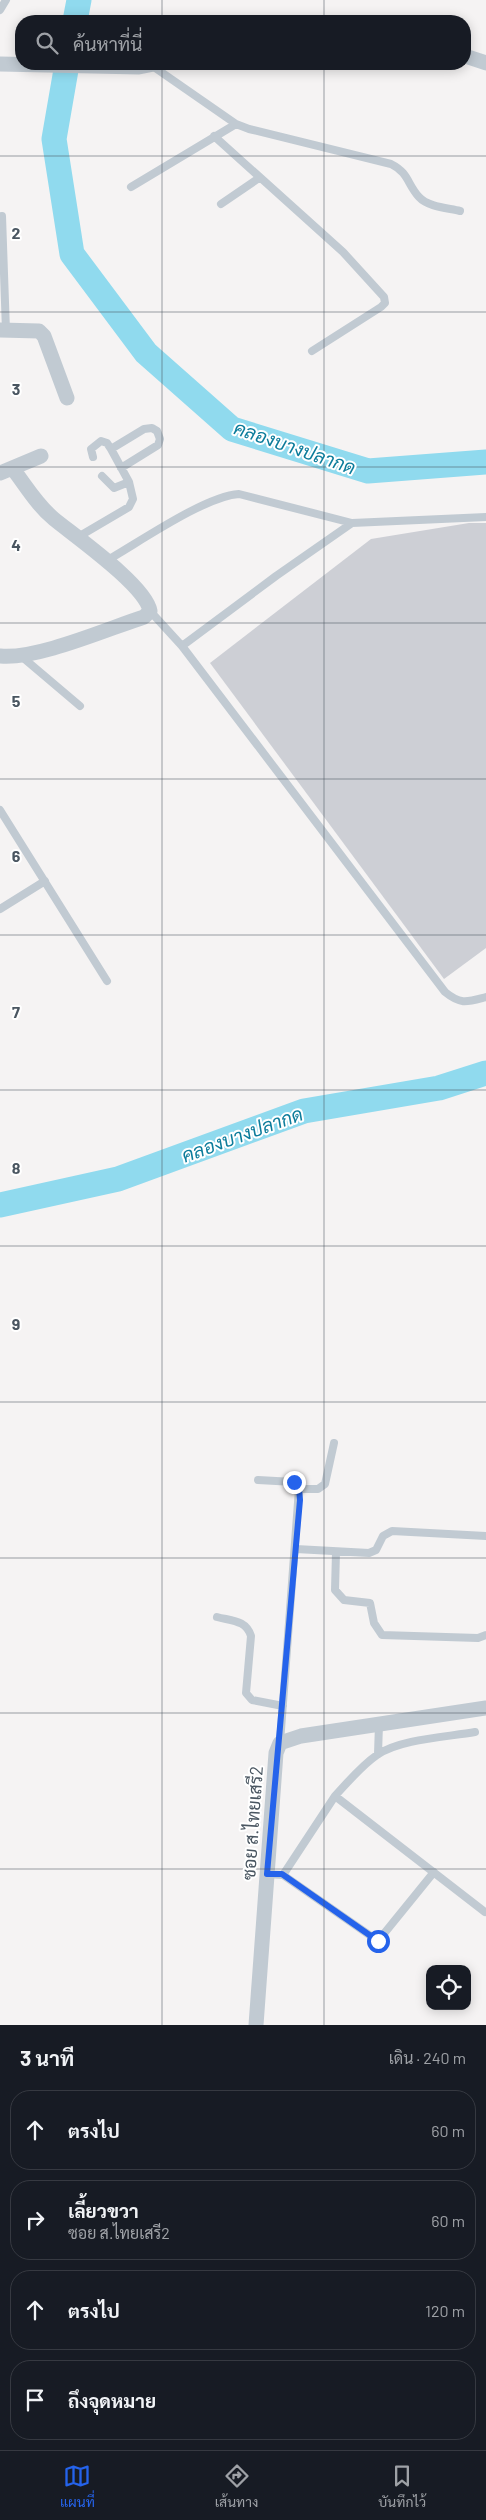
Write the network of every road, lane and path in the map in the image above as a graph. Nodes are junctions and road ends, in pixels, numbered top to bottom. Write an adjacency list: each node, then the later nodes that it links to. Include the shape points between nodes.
1 (6, 0): 2 (lane)
2 (0, 10)
3 (471, 58): 4 (street)
4 (486, 63)
5 (0, 64): 6 (street)
6 (15, 64)
7 (161, 70): 8 (lane)
8 (236, 124): 9 (lane); 13 (lane, via 249,130 392,164 402,170 426,203)
9 (214, 136): 10 (lane); 11 (lane)
10 (259, 178): 12 (lane); 16 (lane, via 343,252 384,297 381,307)
11 (131, 187)
12 (222, 204)
13 (460, 211)
14 (2, 216): 15 (lane)
15 (3, 330): 17 (street, via 39,331 44,336)
16 (312, 351)
17 (67, 398)
18 (111, 450): 20 (lane, via 107,443 101,442 93,446); 21 (lane); 21 (lane, via 144,429 157,431 160,439 152,450)
19 (41, 456): 22 (street)
20 (93, 457)
21 (121, 468): 24 (lane)
22 (7, 471): 27 (street, via 54,519)
23 (102, 476): 24 (lane, via 114,488)
24 (129, 482): 27 (lane, via 133,499 129,506)
25 (486, 517): 26 (lane)
26 (352, 523): 28 (lane, via 231,494 196,509); 30 (lane)
27 (78, 537): 28 (street)
28 (106, 561): 29 (street, via 149,604)
29 (150, 611): 30 (lane); 32 (street, via 144,617)
30 (182, 646): 38 (lane, via 446,992 456,1001 468,1002)
31 (0, 656): 32 (street)
32 (20, 656): 33 (lane)
33 (80, 706)
34 (0, 810): 35 (lane)
35 (45, 881): 36 (lane); 37 (lane)
36 (0, 909)
37 (107, 981)
38 (486, 997)
39 (334, 1443): 41 (lane, via 325,1484 318,1489)
40 (258, 1480): 41 (lane, via 294,1482)
41 (299, 1489): 43 (lane)
42 (486, 1536): 44 (lane, via 392,1531 383,1536 376,1550 368,1553)
43 (296, 1549): 44 (lane); 47 (lane)
44 (336, 1552): 46 (lane, via 335,1590 344,1600 370,1603 374,1623 382,1635 478,1638)
45 (218, 1618): 47 (lane, via 244,1624 248,1628 251,1636 245,1687 252,1700)
46 (486, 1634)
47 (283, 1706): 51 (lane)
48 (486, 1708): 49 (street)
49 (379, 1724): 51 (street, via 301,1736); 52 (lane)
50 (475, 1732): 52 (lane, via 394,1747)
51 (280, 1743): 55 (street, ซอย ส.ไทยเสรี2, via 276,1753)
52 (378, 1754): 53 (lane)
53 (335, 1796): 54 (lane); 56 (lane)
54 (434, 1872): 56 (lane, via 378,1941); 57 (lane)
55 (267, 1874): 56 (lane); 58 (street, ซอย ส.ไทยเสรี2)
56 (282, 1874)
57 (485, 1912)
58 (256, 2025)

